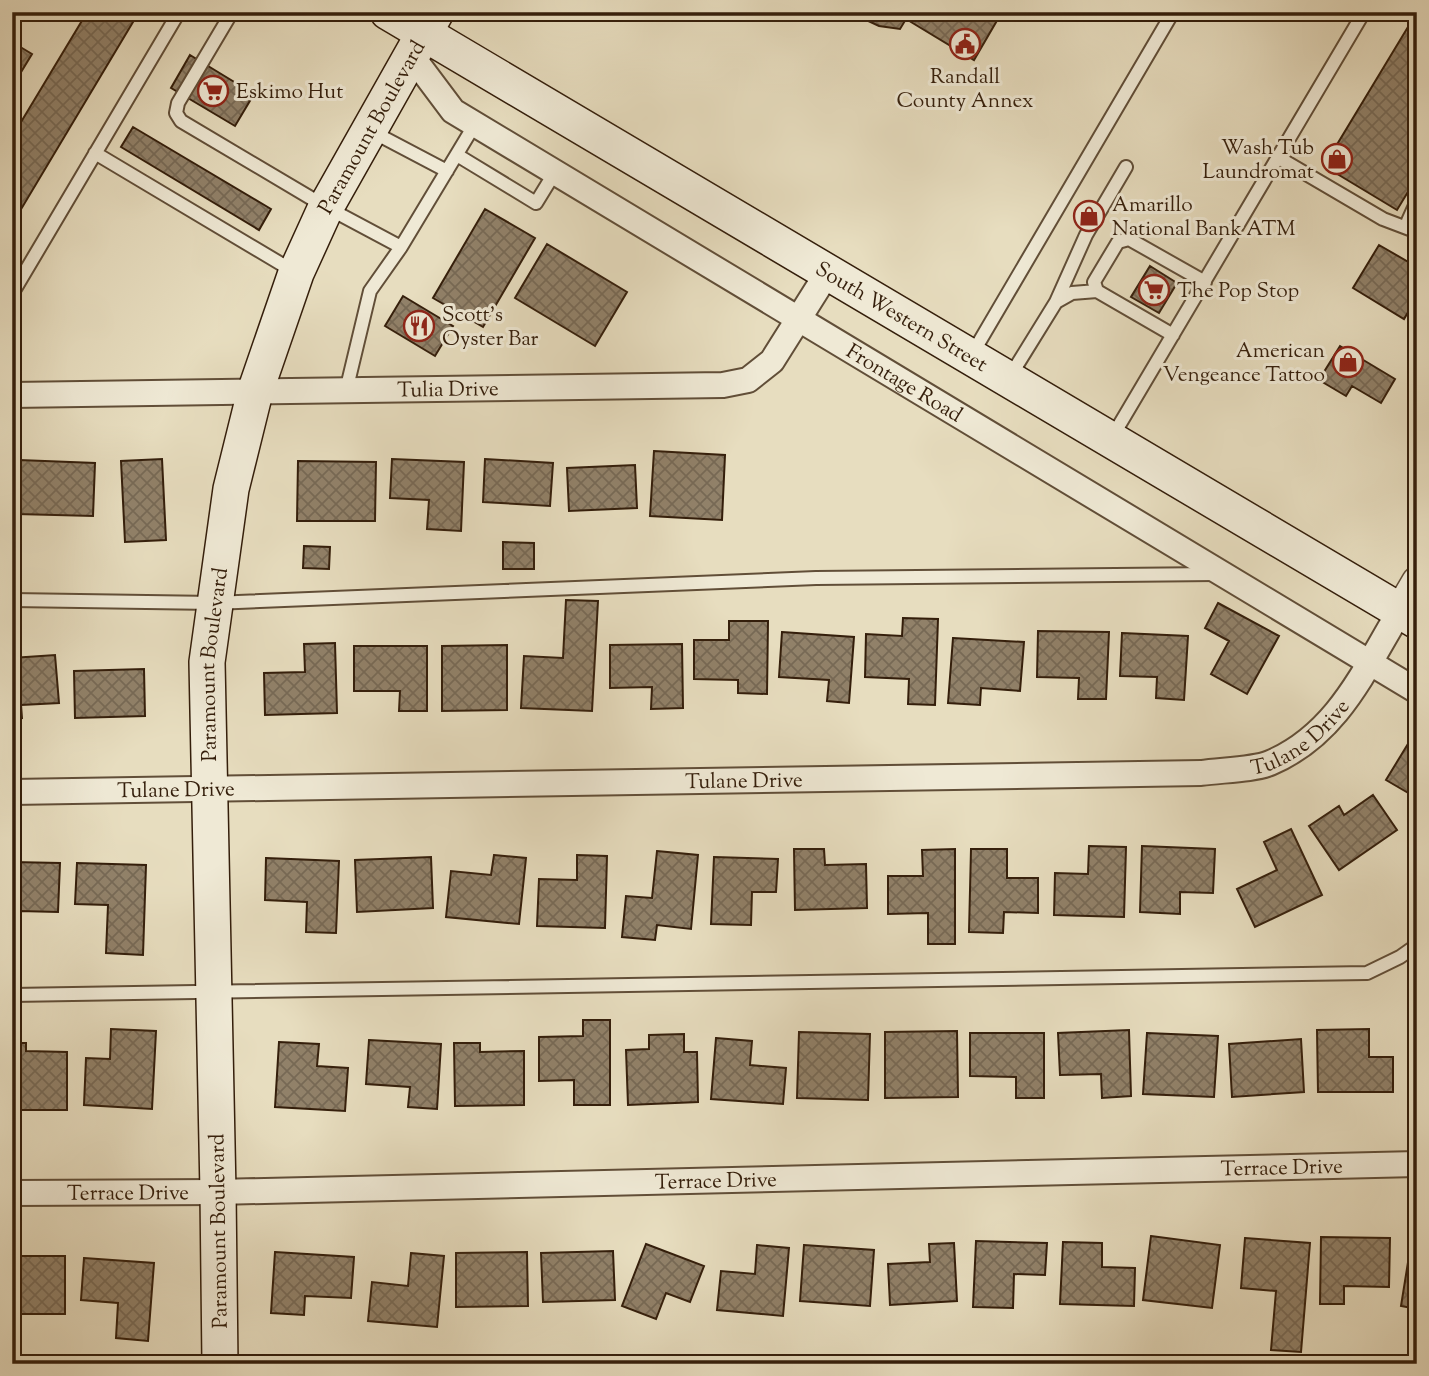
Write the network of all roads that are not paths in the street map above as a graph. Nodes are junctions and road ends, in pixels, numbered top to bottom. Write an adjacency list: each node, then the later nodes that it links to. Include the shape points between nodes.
1 (179, 12): 9 (lane)
2 (232, 12): 16 (lane, via 176,113 181,121)
3 (388, 12): 6 (main road, South Western Street)
4 (1172, 12): 27 (lane)
5 (1364, 12): 11 (lane)
6 (423, 33): 7 (street, Frontage Road, via 453,111); 8 (main road, Paramount Boulevard); 19 (main road, South Western Street)
7 (475, 124): 10 (lane); 14 (street, Frontage Road)
8 (368, 129): 13 (lane); 16 (main road, Paramount Boulevard)
9 (95, 153): 20 (lane); 23 (lane)
10 (457, 155): 13 (lane); 14 (lane, via 536,203)
11 (1279, 159): 17 (lane, via 1384,219); 21 (lane)
12 (1126, 167): 24 (lane, via 1086,235)
13 (447, 171): 18 (lane)
14 (555, 172): 25 (street, Frontage Road)
15 (1417, 201): 17 (lane, via 1408,221)
16 (326, 207): 18 (lane); 20 (main road, Paramount Boulevard)
17 (1414, 231)
18 (401, 247): 29 (lane, via 370,291)
19 (828, 272): 25 (street, Tulia Drive); 27 (main road, South Western Street)
20 (296, 273): 30 (main road, Paramount Boulevard)
21 (1205, 282): 22 (lane, via 1129,239 1118,242 1094,282); 26 (lane)
22 (1097, 291): 24 (lane, via 1072,293); 26 (lane)
23 (12, 294)
24 (1056, 302): 28 (lane)
25 (799, 319): 29 (street, Tulia Drive, via 772,361 748,380 723,385); 33 (street, Frontage Road)
26 (1173, 335): 32 (lane)
27 (971, 357): 28 (main road, South Western Street)
28 (1008, 379): 32 (main road, South Western Street)
29 (346, 391): 30 (street, Tulia Drive)
30 (255, 392): 31 (street, Tulia Drive); 35 (main road, Paramount Boulevard, via 231,489)
31 (12, 396)
32 (1111, 439): 36 (main road, South Western Street)
33 (1219, 574): 35 (lane, via 816,578); 37 (street, Frontage Road)
34 (12, 600): 35 (lane)
35 (214, 603): 39 (main road, Paramount Boulevard, via 207,662)
36 (1411, 604): 37 (street, Tulane Drive)
37 (1369, 663): 38 (street, Frontage Road); 39 (street, Tulane Drive, via 1338,712 1308,743 1268,764 1201,773)
38 (1417, 691)
39 (208, 790): 40 (street, Tulane Drive); 42 (main road, Paramount Boulevard)
40 (12, 792)
41 (1417, 945): 42 (lane, via 1367,973)
42 (214, 991): 43 (lane); 45 (main road, Paramount Boulevard)
43 (12, 995)
44 (1417, 1164): 45 (street, Terrace Drive)
45 (219, 1192): 46 (street, Terrace Drive); 47 (main road, Paramount Boulevard)
46 (12, 1194)
47 (220, 1364)

